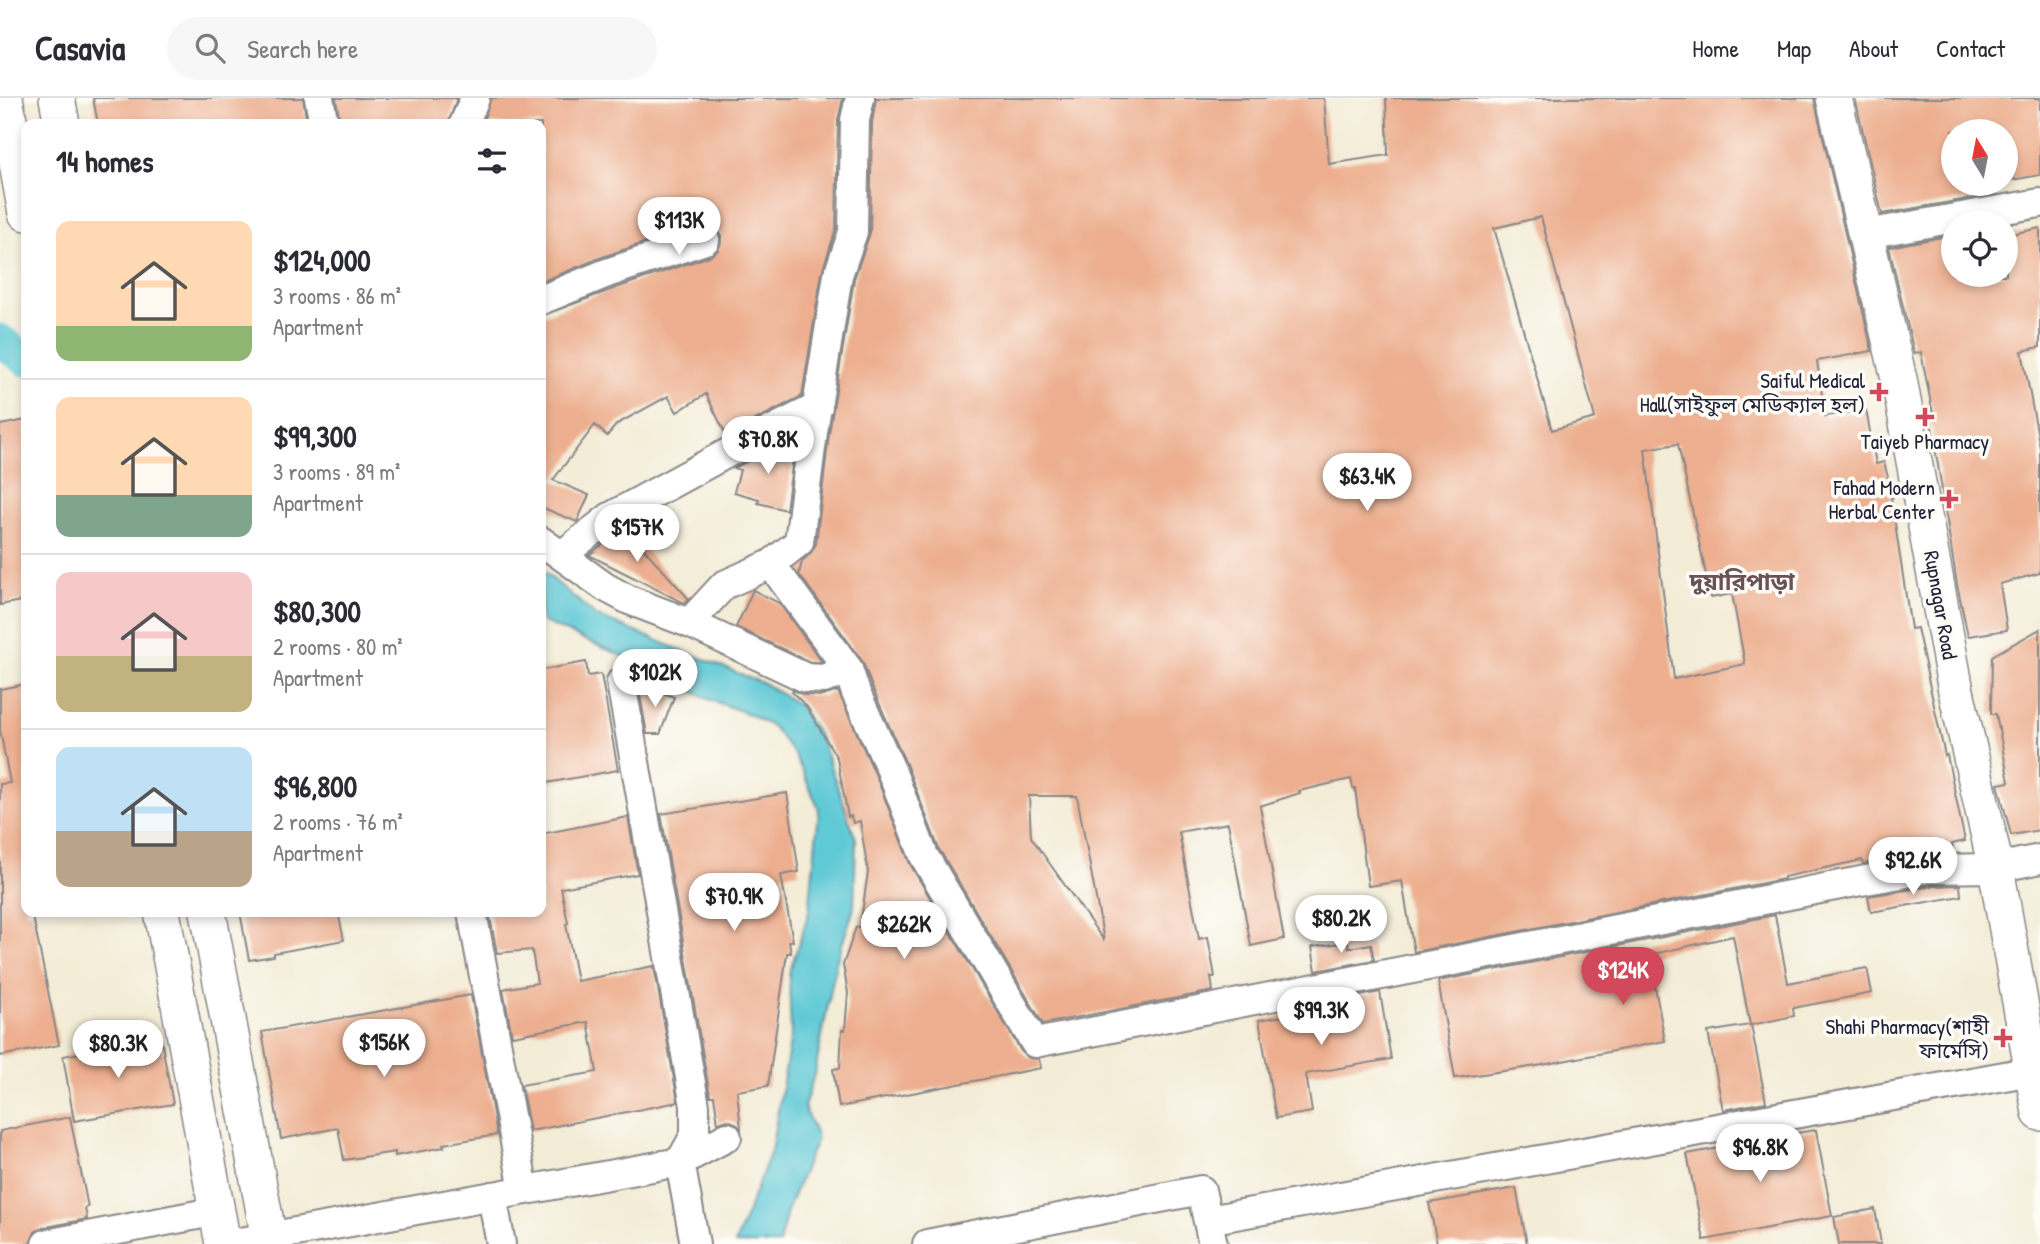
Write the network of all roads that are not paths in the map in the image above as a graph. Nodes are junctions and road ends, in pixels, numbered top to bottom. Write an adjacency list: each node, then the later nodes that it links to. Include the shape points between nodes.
1 (5, 98): 10 (street)
2 (57, 98): 7 (street)
3 (320, 98): 8 (street)
4 (475, 98): 9 (street)
5 (860, 98): 15 (street, via 855,120 853,232 838,275)
6 (1835, 98): 12 (street, Rupnagar Road)
7 (61, 119)
8 (323, 119)
9 (466, 119)
10 (21, 186)
11 (2040, 203): 12 (street)
12 (1867, 234): 22 (street, Rupnagar Road, via 1899,379 1956,691)
13 (705, 240): 14 (street)
14 (546, 298)
15 (818, 407): 16 (street); 17 (street, via 799,542)
16 (551, 548): 18 (street, via 605,587)
17 (771, 564): 18 (street, via 724,585); 19 (street)
18 (689, 623): 19 (street, via 806,678 824,679)
19 (848, 669): 22 (street, via 925,856 1035,1042 1866,880 1930,869)
20 (621, 682): 30 (street, via 695,1106 695,1135)
21 (2040, 859): 22 (street)
22 (1996, 868): 26 (street, Rupnagar Road)
23 (163, 917): 33 (street)
24 (209, 917): 35 (street)
25 (473, 917): 31 (street)
26 (2033, 1030): 27 (street, Rupnagar Road)
27 (2032, 1070): 28 (street, Rupnagar Road); 34 (street)
28 (2040, 1113)
29 (727, 1137): 30 (street)
30 (680, 1162): 31 (street); 39 (street)
31 (524, 1190): 32 (street)
32 (492, 1196): 35 (street); 38 (street)
33 (221, 1228): 36 (street)
34 (1210, 1232): 40 (street, via 1201,1190)
35 (270, 1241): 37 (street)
36 (46, 1244)
37 (230, 1244)
38 (501, 1244)
39 (695, 1244)
40 (927, 1244)

